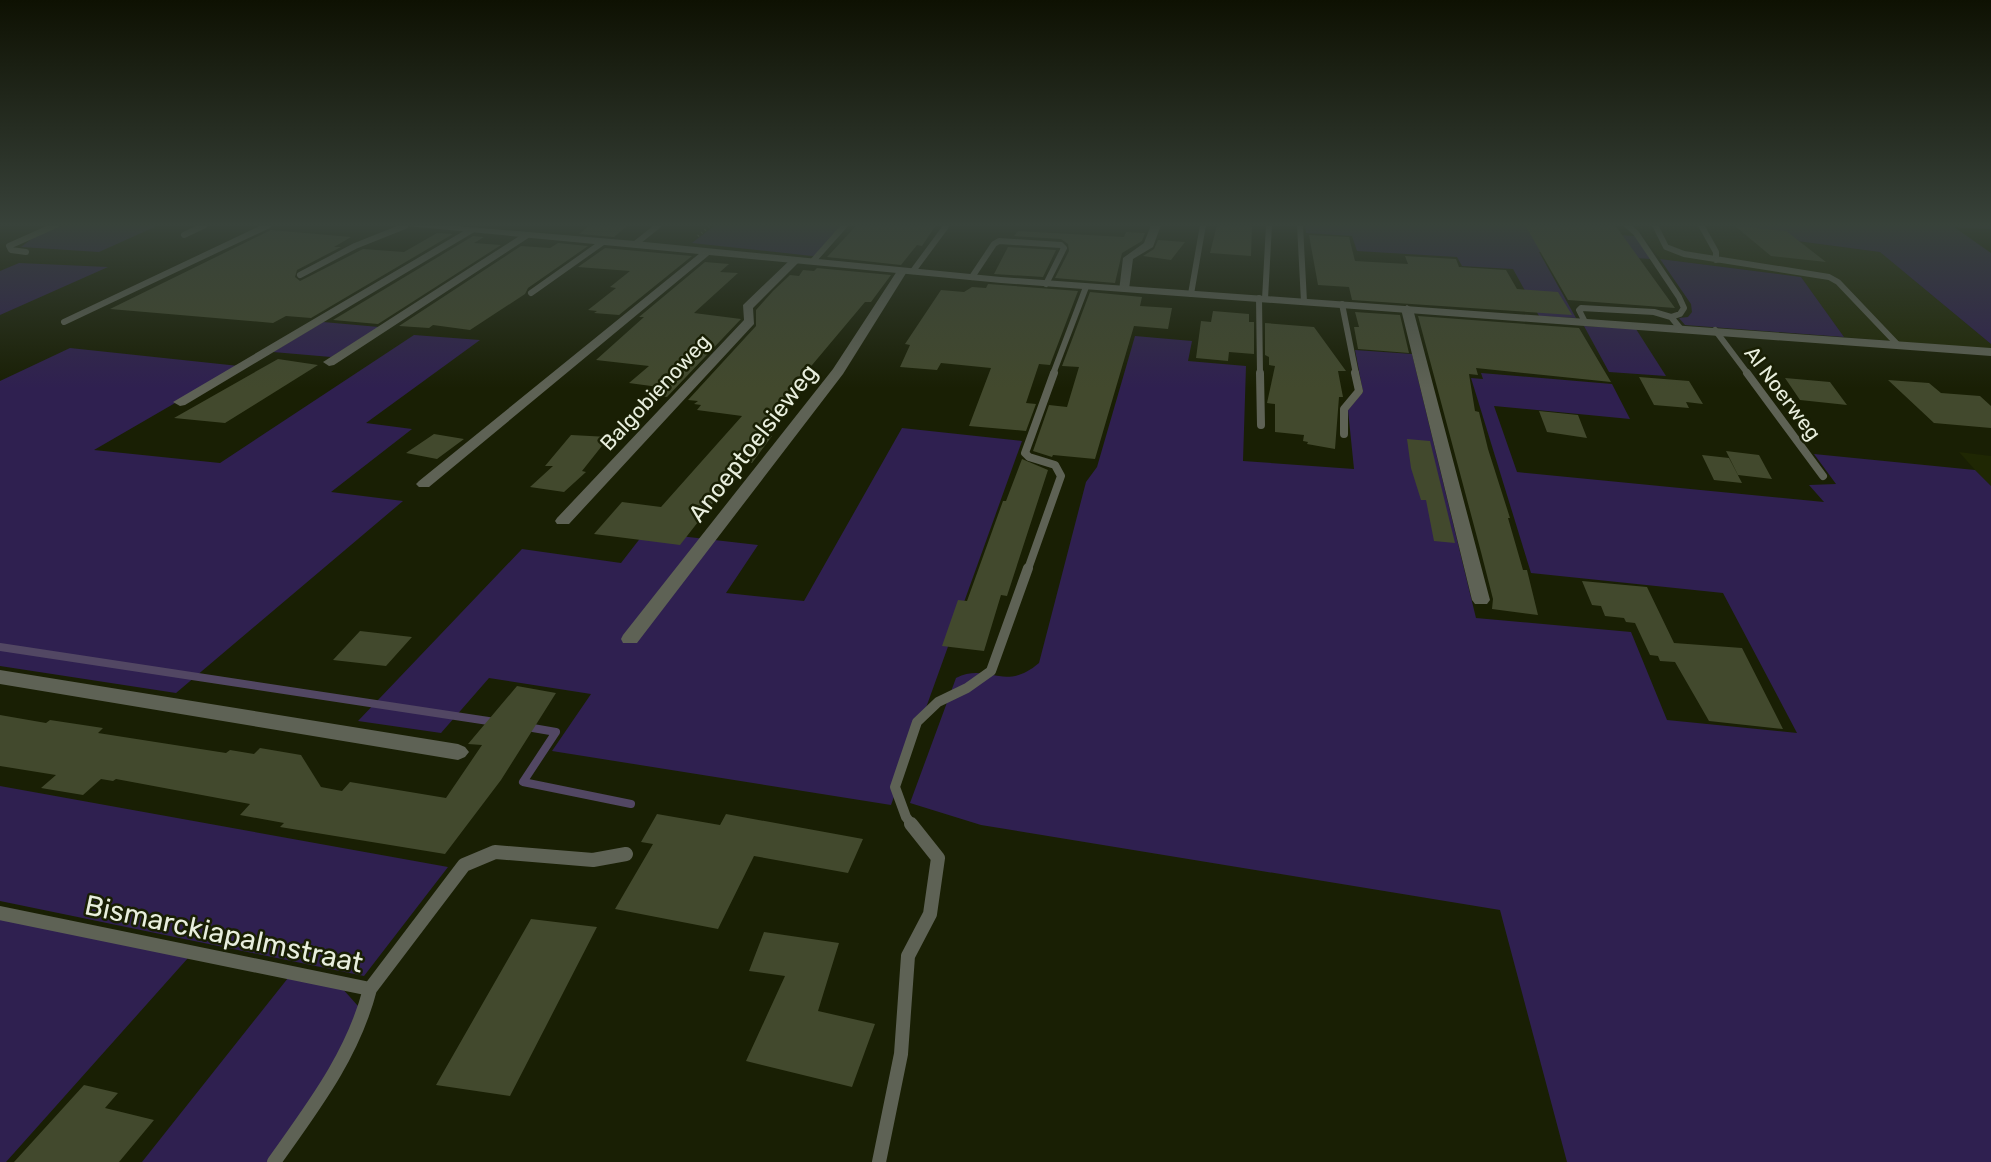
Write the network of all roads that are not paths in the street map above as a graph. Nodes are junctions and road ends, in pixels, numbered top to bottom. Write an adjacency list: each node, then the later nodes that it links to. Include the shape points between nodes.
1 (154, 279): 27 (lane)
2 (388, 279): 33 (street)
3 (459, 279): 32 (street)
4 (550, 279): 19 (lane)
5 (675, 279): 37 (street)
6 (776, 279): 38 (street, Balgobienoweg, via 747,307 750,321)
7 (902, 279): 40 (street, Anoeptoelsieweg, via 838,371)
8 (995, 279): 16 (street)
9 (1048, 279): 16 (lane)
10 (1125, 279): 18 (street)
11 (1192, 279): 20 (lane)
12 (1264, 279): 21 (lane)
13 (1303, 279): 22 (lane)
14 (1667, 279): 25 (lane, via 1684,308)
15 (1832, 279): 30 (lane)
16 (1045, 284): 17 (street)
17 (1086, 287): 18 (street); 47 (lane, via 1026,448 1029,457 1055,465 1061,475 995,660 991,670 938,702 917,722 895,787 906,817 938,859 930,914 908,956 901,1054)
18 (1123, 289): 20 (street)
19 (531, 293)
20 (1191, 294): 21 (street)
21 (1262, 299): 22 (street); 34 (lane)
22 (1304, 302): 23 (street)
23 (1342, 304): 24 (street); 35 (lane, via 1359,391 1344,410)
24 (1407, 309): 26 (street); 39 (street)
25 (1671, 317): 26 (lane, via 1581,308); 28 (lane)
26 (1586, 321): 28 (street)
27 (64, 322)
28 (1680, 328): 29 (street)
29 (1715, 330): 30 (street); 36 (lane, Al Noerweg)
30 (1898, 345): 31 (street)
31 (1991, 352)
32 (329, 362)
33 (180, 402)
34 (1261, 425)
35 (1344, 434)
36 (1823, 476)
37 (424, 484)
38 (563, 521)
39 (1482, 600)
40 (630, 639)
41 (0, 677): 42 (street)
42 (458, 752)
43 (626, 854): 45 (lane, via 593,860 495,852 464,865)
44 (0, 913): 45 (lane, Bismarckiapalmstraat)
45 (370, 989): 46 (lane, Bismarckiapalmstraat, via 358,1031)
46 (274, 1162)
47 (878, 1162)

